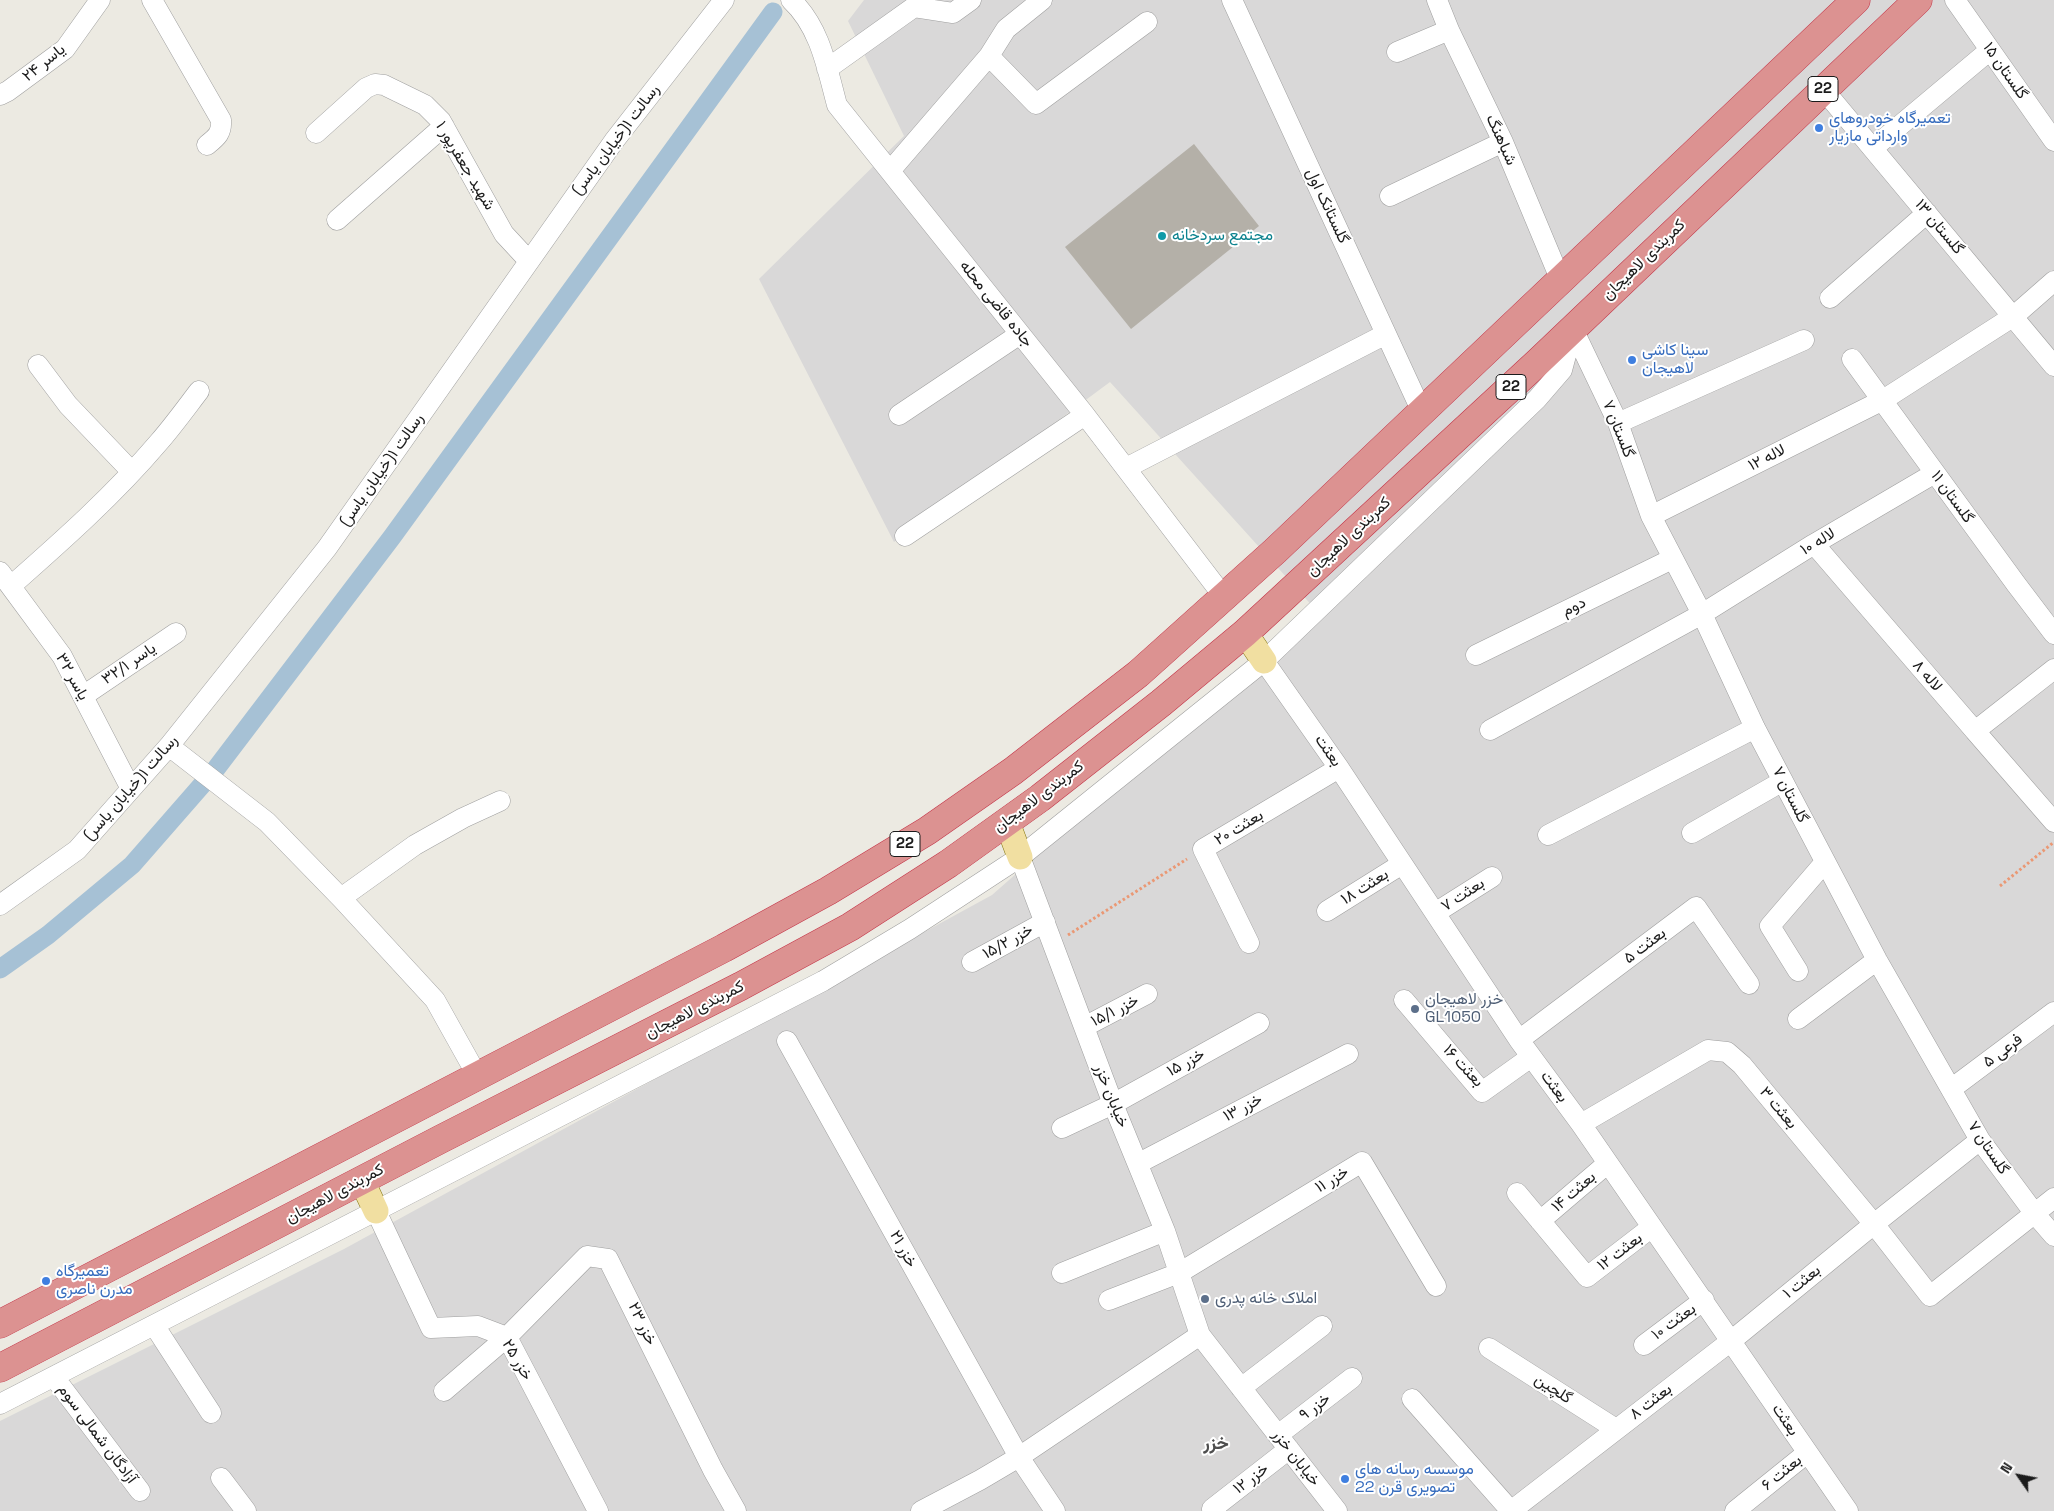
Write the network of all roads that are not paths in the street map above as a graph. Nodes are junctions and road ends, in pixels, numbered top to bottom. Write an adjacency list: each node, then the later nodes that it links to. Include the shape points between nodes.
1 (100, 0): 19 (street, یاسر ۲۴, via 65,48)
2 (152, 0): 24 (street, via 221,120 218,136)
3 (724, 0): 32 (street, رسالت ۱(خیابان یاسر), via 614,141)
4 (791, 0): 17 (street, جاده قاضی محله, via 821,45)
5 (971, 0): 17 (street, via 953,13 914,7)
6 (1042, 0): 16 (street, via 1006,29)
7 (1232, 0): 39 (street, گلستانک اول)
8 (1437, 0): 13 (street, شباهنگ)
9 (1856, 0): 27 (highway, 22)
10 (1918, 0): 18 (highway, کمربندی لاهیجان / 22)
11 (1955, 0): 14 (street, گلستان ۱۵)
12 (1147, 22): 16 (street, via 1036,104)
13 (1449, 30): 15 (street); 23 (street, شباهنگ)
14 (1990, 50): 22 (street, گلستان ۱۵); 25 (street)
15 (1397, 52)
16 (989, 56): 26 (street)
17 (827, 68): 26 (street, جاده قاضی محله, via 837,105)
18 (1823, 89): 25 (street, گلستان ۱۳); 29 (highway, کمربندی لاهیجان / 22)
19 (0, 95)
20 (444, 126): 21 (street, شهید جعفرپور ۱, via 425,105 384,85 375,84 366,88); 31 (street); 32 (street, شهید جعفرپور ۱, via 504,234)
21 (316, 133)
22 (2054, 141)
23 (1503, 142): 28 (street); 33 (street, شباهنگ)
24 (207, 145)
25 (1873, 148): 30 (street, گلستان ۱۳)
26 (890, 171): 38 (street, جاده قاضی محله)
27 (1675, 171): 29 (highway); 33 (highway, 22)
28 (1390, 196)
29 (1704, 203): 37 (highway, کمربندی لاهیجان / 22)
30 (1927, 213): 35 (street); 36 (street, گلستان ۱۳)
31 (337, 220)
32 (529, 261): 70 (street, رسالت ۱(خیابان یاسر), via 327,548)
33 (1561, 281): 46 (highway, 22)
34 (2054, 281): 36 (street, لاله ۱۲)
35 (1830, 298)
36 (2014, 316): 43 (street, گلستان ۱۳); 45 (street, لاله ۱۲)
37 (1572, 329): 49 (street, گلستان ۷); 61 (highway, کمربندی لاهیجان / 22); 64 (street, via 1562,370 1537,399)
38 (1020, 334): 47 (street); 48 (street, جاده قاضی محله)
39 (1386, 334): 46 (street, گلستانک اول); 50 (street)
40 (1804, 340): 49 (street)
41 (1852, 359): 45 (street, گلستان ۱۱)
42 (38, 365): 51 (street, via 68,405)
43 (2054, 366)
44 (199, 391): 51 (street)
45 (1883, 400): 52 (street, گلستان ۱۱); 53 (street, لاله ۱۲)
46 (1422, 412): 58 (highway, 22)
47 (899, 415)
48 (1085, 415): 50 (street, جاده قاضی محله); 54 (street)
49 (1618, 424): 53 (street, گلستان ۷)
50 (1126, 468): 58 (street, جاده قاضی محله)
51 (132, 472): 57 (street, via 65,538)
52 (1936, 473): 55 (street, لاله ۱۰); 62 (street, گلستان ۱۱)
53 (1651, 516): 56 (street, گلستان ۷)
54 (905, 536)
55 (1814, 544): 59 (street, لاله ۱۰); 69 (street, لاله ۸)
56 (1672, 559): 59 (street, گلستان ۷); 63 (street, دوم)
57 (5, 579): 66 (street, یاسر ۳۲, via 62,656)
58 (1224, 597): 103 (highway, 22, via 1138,674 1013,771 926,831 828,891 724,948)
59 (1702, 614): 67 (street, گلستان ۷); 68 (street, لاله ۱۰)
60 (176, 633): 66 (street, یاسر ۳۲/۱)
61 (1244, 633): 64 (main road); 75 (highway, کمربندی لاهیجان / 22, via 1161,703)
62 (2054, 634)
63 (1476, 655)
64 (1264, 660): 71 (street, بعثت); 79 (street)
65 (2054, 669): 69 (street)
66 (83, 696): 73 (street, یاسر ۳۲)
67 (1755, 728): 72 (street, گلستان ۷); 78 (street)
68 (1490, 730)
69 (1975, 731): 76 (street, لاله ۸)
70 (169, 746): 73 (street, رسالت ۱(خیابان یاسر)); 83 (street, via 267,822)
71 (1339, 768): 81 (street, بعثت); 88 (street, بعثت ۲۰, via 1202,849)
72 (1783, 781): 77 (street); 80 (street, گلستان ۷)
73 (131, 789): 84 (street, رسالت ۱(خیابان یاسر), via 76,850)
74 (500, 800): 83 (street, via 414,845)
75 (1007, 822): 79 (main road); 111 (highway, کمربندی لاهیجان / 22, via 841,932)
76 (2054, 822)
77 (1692, 833)
78 (1548, 834)
79 (1020, 857): 87 (street, خیابان خزر); 114 (street, via 910,929 822,981)
80 (1825, 862): 89 (street, گلستان ۷); 91 (street, via 1770,926)
81 (1402, 864): 85 (street, بعثت ۱۸); 86 (street, بعثت)
82 (1492, 877): 86 (street, بعثت ۷)
83 (341, 898): 103 (street, via 435,1000)
84 (0, 905)
85 (1328, 911)
86 (1435, 913): 99 (street, بعثت)
87 (1045, 922): 90 (street, خزر ۱۵/۲); 98 (street, خیابان خزر)
88 (1250, 943)
89 (1877, 960): 96 (street); 104 (street, گلستان ۷)
90 (972, 962)
91 (1798, 971)
92 (1749, 984): 99 (street, بعثت ۵, via 1696,907)
93 (1147, 994): 98 (street, خزر ۱۵/۱)
94 (1404, 1000): 102 (street, بعثت ۱۶, via 1482,1092)
95 (2054, 1012): 104 (street, فرعی ۵)
96 (1798, 1019)
97 (1259, 1023): 105 (street, خزر ۱۵)
98 (1084, 1027): 105 (street, خیابان خزر)
99 (1519, 1040): 102 (street, بعثت)
100 (787, 1041): 145 (street, خزر ۲۱)
101 (1348, 1054): 109 (street, خزر ۱۳)
102 (1531, 1057): 106 (street, بعثت)
103 (478, 1076): 126 (highway, 22)
104 (1951, 1089): 108 (street, گلستان ۷)
105 (1113, 1104): 107 (street, خزر ۱۵); 109 (street, خیابان خزر)
106 (1581, 1124): 110 (street, بعثت); 117 (street, بعثت ۳, via 1708,1050 1727,1052 1742,1065)
107 (1062, 1128)
108 (1980, 1140): 115 (street, گلستان ۷); 117 (street, بعثت ۱)
109 (1138, 1163): 119 (street, خیابان خزر)
110 (1608, 1163): 116 (street, بعثت ۱۴); 118 (street, بعثت)
111 (362, 1181): 114 (main road); 134 (highway, کمربندی لاهیجان / 22)
112 (1517, 1193): 116 (street)
113 (2054, 1198): 115 (street)
114 (376, 1211): 127 (street); 130 (street, خزر ۲۵, via 431,1328 478,1326)
115 (2035, 1214): 117 (street, بعثت ۳, via 1930,1296); 120 (street, گلستان ۷)
116 (1540, 1221): 118 (street, بعثت ۱۲, via 1587,1277)
117 (1874, 1224): 131 (street, بعثت ۱)
118 (1652, 1227): 125 (street, بعثت)
119 (1165, 1231): 121 (street); 122 (street, خیابان خزر)
120 (2054, 1236)
121 (1062, 1273)
122 (1179, 1273): 123 (street, خزر ۱۱, via 1362,1162); 124 (street); 129 (street, خیابان خزر)
123 (1436, 1286)
124 (1109, 1300)
125 (1704, 1300): 131 (street, بعثت); 132 (street, بعثت ۱۰)
126 (0, 1324)
127 (154, 1325): 135 (street); 141 (street)
128 (1322, 1326): 137 (street)
129 (1200, 1335): 137 (street, خیابان خزر); 145 (street)
130 (507, 1337): 138 (street); 150 (street, خزر ۲۵); 151 (street, خزر ۲۳, via 588,1256 608,1259)
131 (1731, 1341): 142 (street, بعثت ۸); 144 (street, بعثت)
132 (1644, 1344)
133 (1490, 1348): 142 (street, گلچین)
134 (0, 1368)
135 (54, 1377): 140 (street); 147 (street, آزادگان شمالی سوم)
136 (1352, 1378): 143 (street, خزر ۹)
137 (1241, 1388): 143 (street, خیابان خزر)
138 (444, 1391)
139 (1412, 1399): 155 (street)
140 (0, 1404)
141 (211, 1413)
142 (1616, 1429): 155 (street, بعثت ۸)
143 (1284, 1442): 148 (street, خزر ۱۲); 154 (street, خیابان خزر)
144 (1807, 1453): 156 (street, بعثت ۶); 157 (street, بعثت)
145 (1019, 1457): 152 (street); 153 (street, خزر ۲۱)
146 (221, 1478): 149 (street)
147 (140, 1491)
148 (1212, 1509)
149 (246, 1511)
150 (598, 1511)
151 (736, 1511)
152 (921, 1511)
153 (1056, 1511)
154 (1338, 1511)
155 (1511, 1511)
156 (1735, 1511)
157 (1848, 1511)

